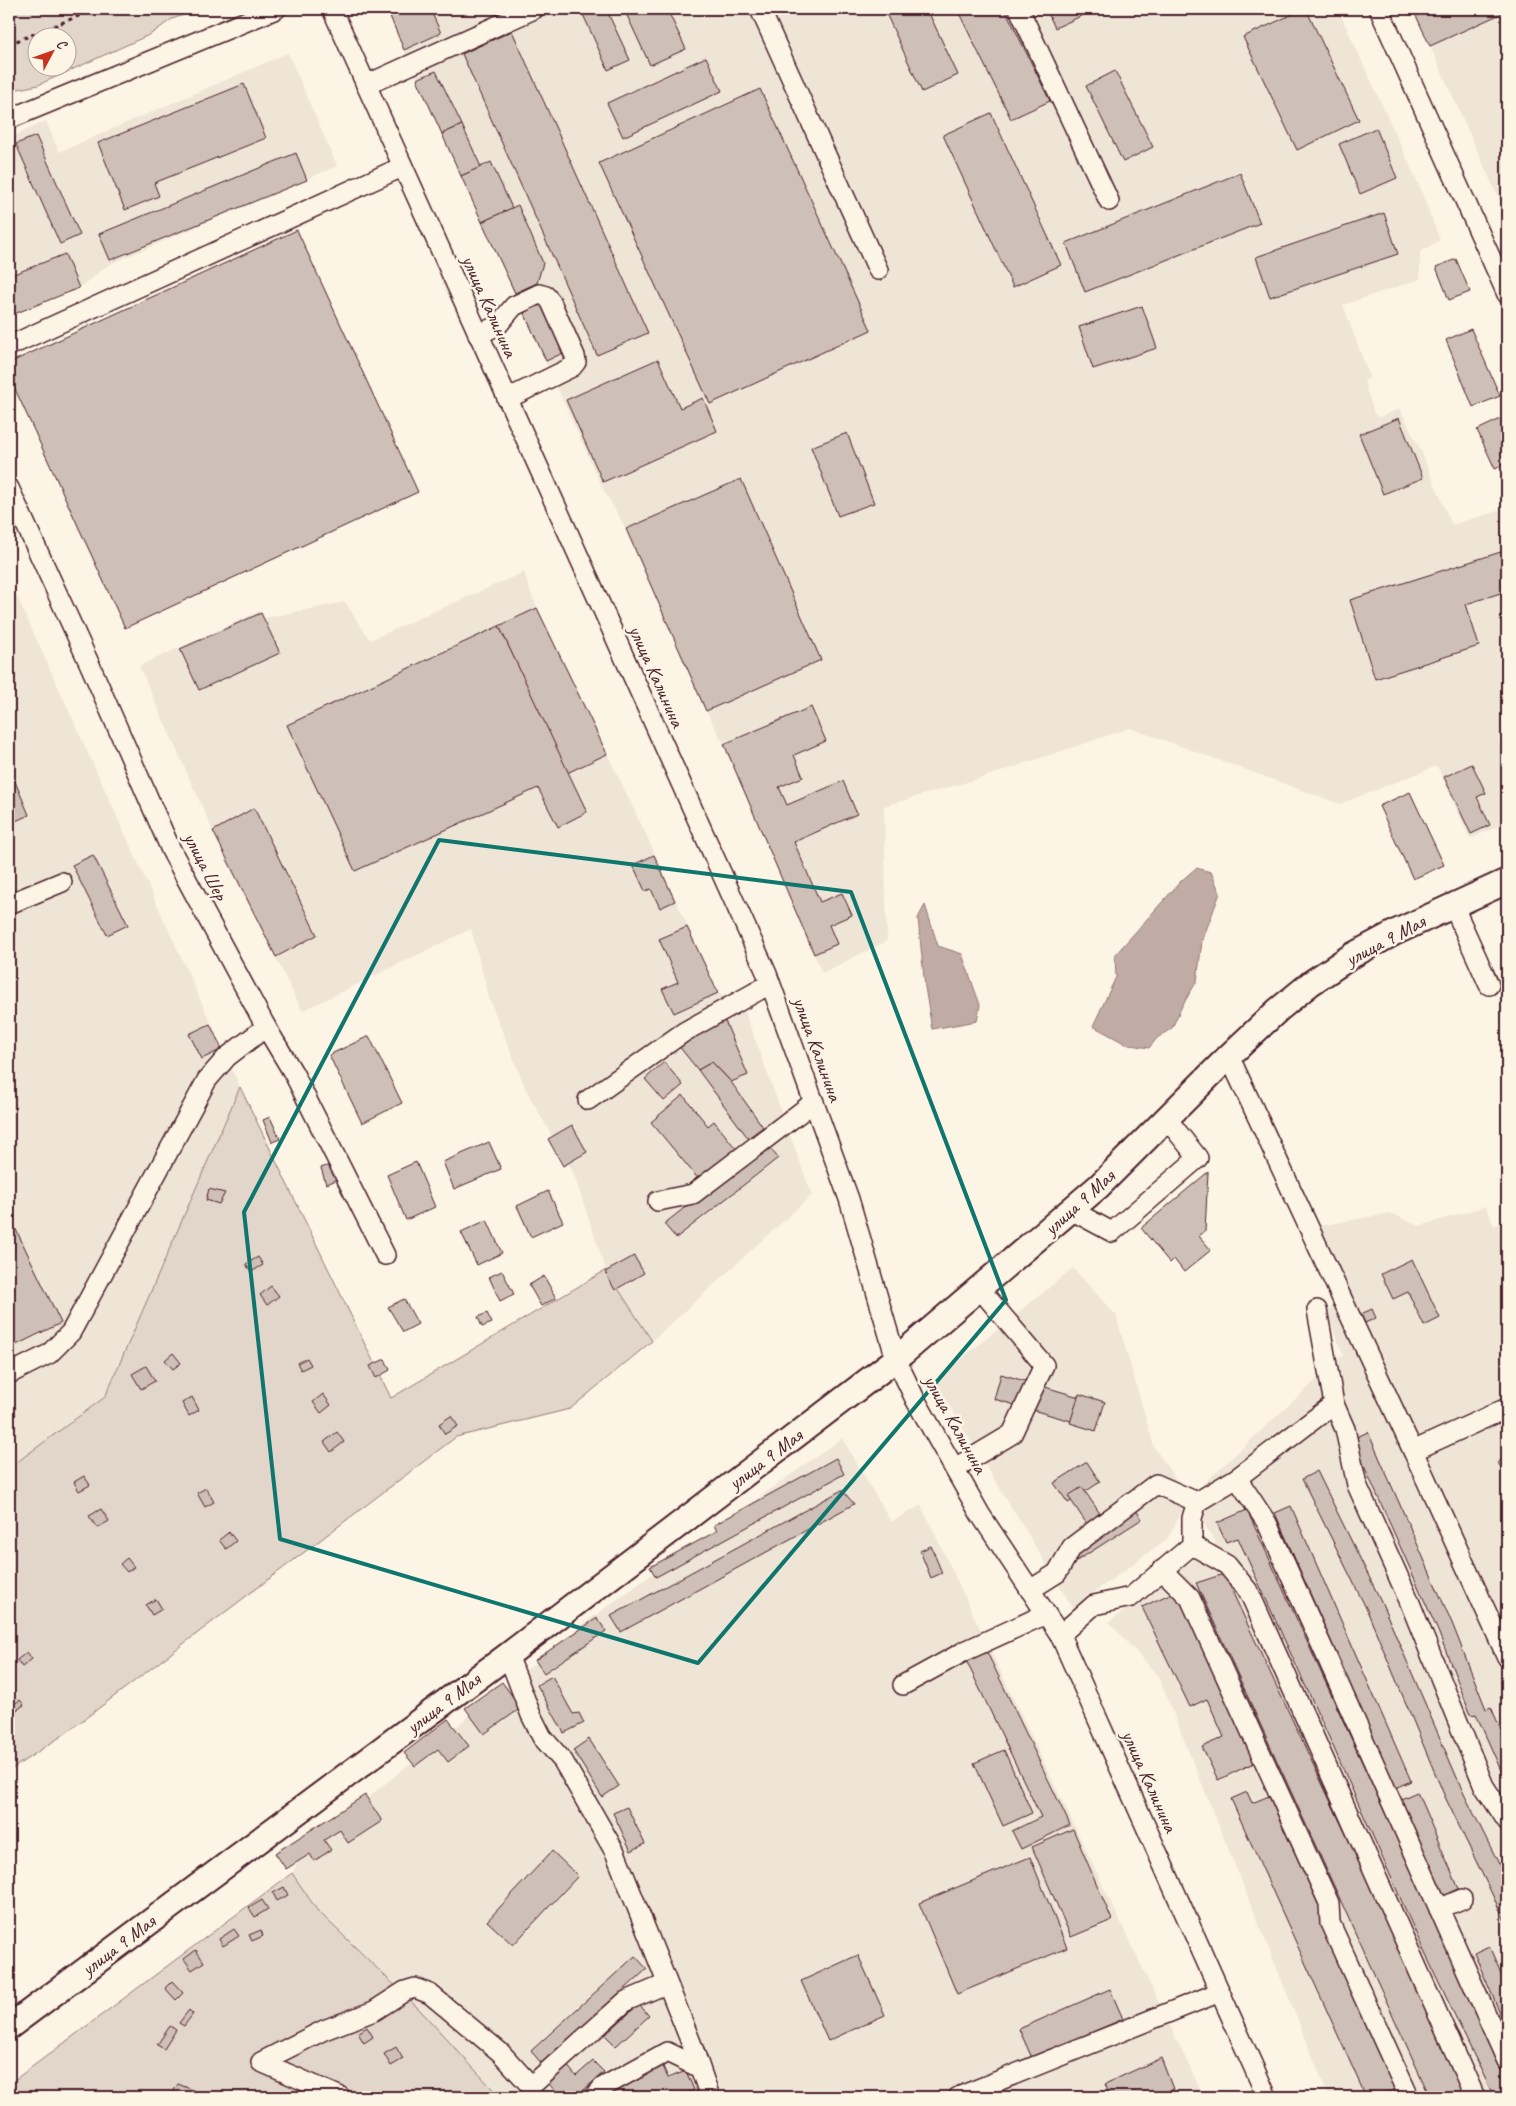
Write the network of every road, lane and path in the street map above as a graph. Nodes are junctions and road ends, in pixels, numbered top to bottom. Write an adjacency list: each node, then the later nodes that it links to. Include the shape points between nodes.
1 (96, 9): 8 (path)
2 (276, 9): 10 (street)
3 (332, 9): 9 (street, улица Калинина)
4 (534, 9): 9 (street)
5 (760, 9): 13 (street)
6 (1019, 9): 12 (street)
7 (1379, 9): 14 (street)
8 (9, 44)
9 (366, 85): 11 (street, улица Калинина)
10 (9, 119)
11 (402, 167): 15 (street, улица Калинина); 16 (street)
12 (1109, 201)
13 (878, 270)
14 (1507, 294)
15 (478, 335): 17 (street, улица Калинина); 17 (street, via 498,325 514,306 539,294 551,302 576,362 572,367)
16 (9, 346)
17 (507, 399): 23 (street, улица Калинина)
18 (9, 488): 25 (street, улица Шер, via 171,850)
19 (1507, 881): 22 (main road, улица 9 Мая)
20 (62, 882): 21 (street)
21 (9, 904)
22 (1453, 905): 24 (street); 26 (main road, улица 9 Мая, via 1353,955 1311,983)
23 (770, 984): 27 (street, via 684,1032); 28 (street, улица Калинина)
24 (1489, 985)
25 (266, 1028): 32 (street, улица Шер, via 294,1074); 36 (street, via 227,1057 206,1080 72,1332 48,1354)
26 (1229, 1056): 29 (main road, улица 9 Мая); 39 (street)
27 (588, 1100)
28 (814, 1102): 30 (street, via 692,1194); 35 (street, улица Калинина, via 849,1199)
29 (1167, 1119): 31 (main road, улица 9 Мая); 31 (street, via 1198,1158 1112,1232)
30 (658, 1201)
31 (1072, 1210): 33 (main road, улица 9 Мая)
32 (385, 1255)
33 (980, 1289): 35 (main road, улица 9 Мая); 40 (street, via 1044,1365 1012,1434)
34 (1317, 1310): 37 (street)
35 (896, 1359): 40 (street, улица Калинина); 48 (main road, улица 9 Мая)
36 (9, 1374)
37 (1334, 1404): 41 (street); 51 (street, via 1345,1429 1357,1485 1408,1598 1484,1786)
38 (1507, 1408): 39 (street)
39 (1413, 1451): 49 (street)
40 (955, 1468): 45 (street, улица Калинина, via 980,1514)
41 (1237, 1478): 42 (street); 53 (street, via 1267,1522)
42 (1197, 1502): 43 (street, via 1192,1518); 45 (street, via 1156,1484 1072,1546 1057,1573)
43 (1192, 1545): 44 (street); 65 (street, via 1227,1565 1249,1592)
44 (1162, 1570): 47 (street, via 1131,1597 1094,1605); 64 (street, via 1190,1598 1329,1903 1330,1923)
45 (1030, 1590): 46 (street, улица Калинина)
46 (1046, 1614): 47 (street, улица Калинина); 50 (street, via 965,1651)
47 (1060, 1635): 55 (street, улица Калинина)
48 (508, 1654): 54 (street, via 542,1737 563,1761 615,1852); 56 (main road, улица 9 Мая)
49 (1507, 1657)
50 (903, 1685)
51 (1507, 1821)
52 (1462, 1899): 53 (street)
53 (1439, 1909): 57 (street)
54 (666, 1984): 58 (street); 59 (street, via 626,2001 531,2086 501,2052 430,1994 415,1988 374,2011 324,2030 260,2062)
55 (1220, 1992): 62 (street); 63 (street, улица Калинина)
56 (9, 2027)
57 (1507, 2061)
58 (698, 2067): 60 (street, via 667,2052 603,2087); 61 (street)
59 (341, 2097)
60 (594, 2097)
61 (710, 2097)
62 (960, 2097)
63 (1267, 2097)
64 (1409, 2097)
65 (1475, 2097)

